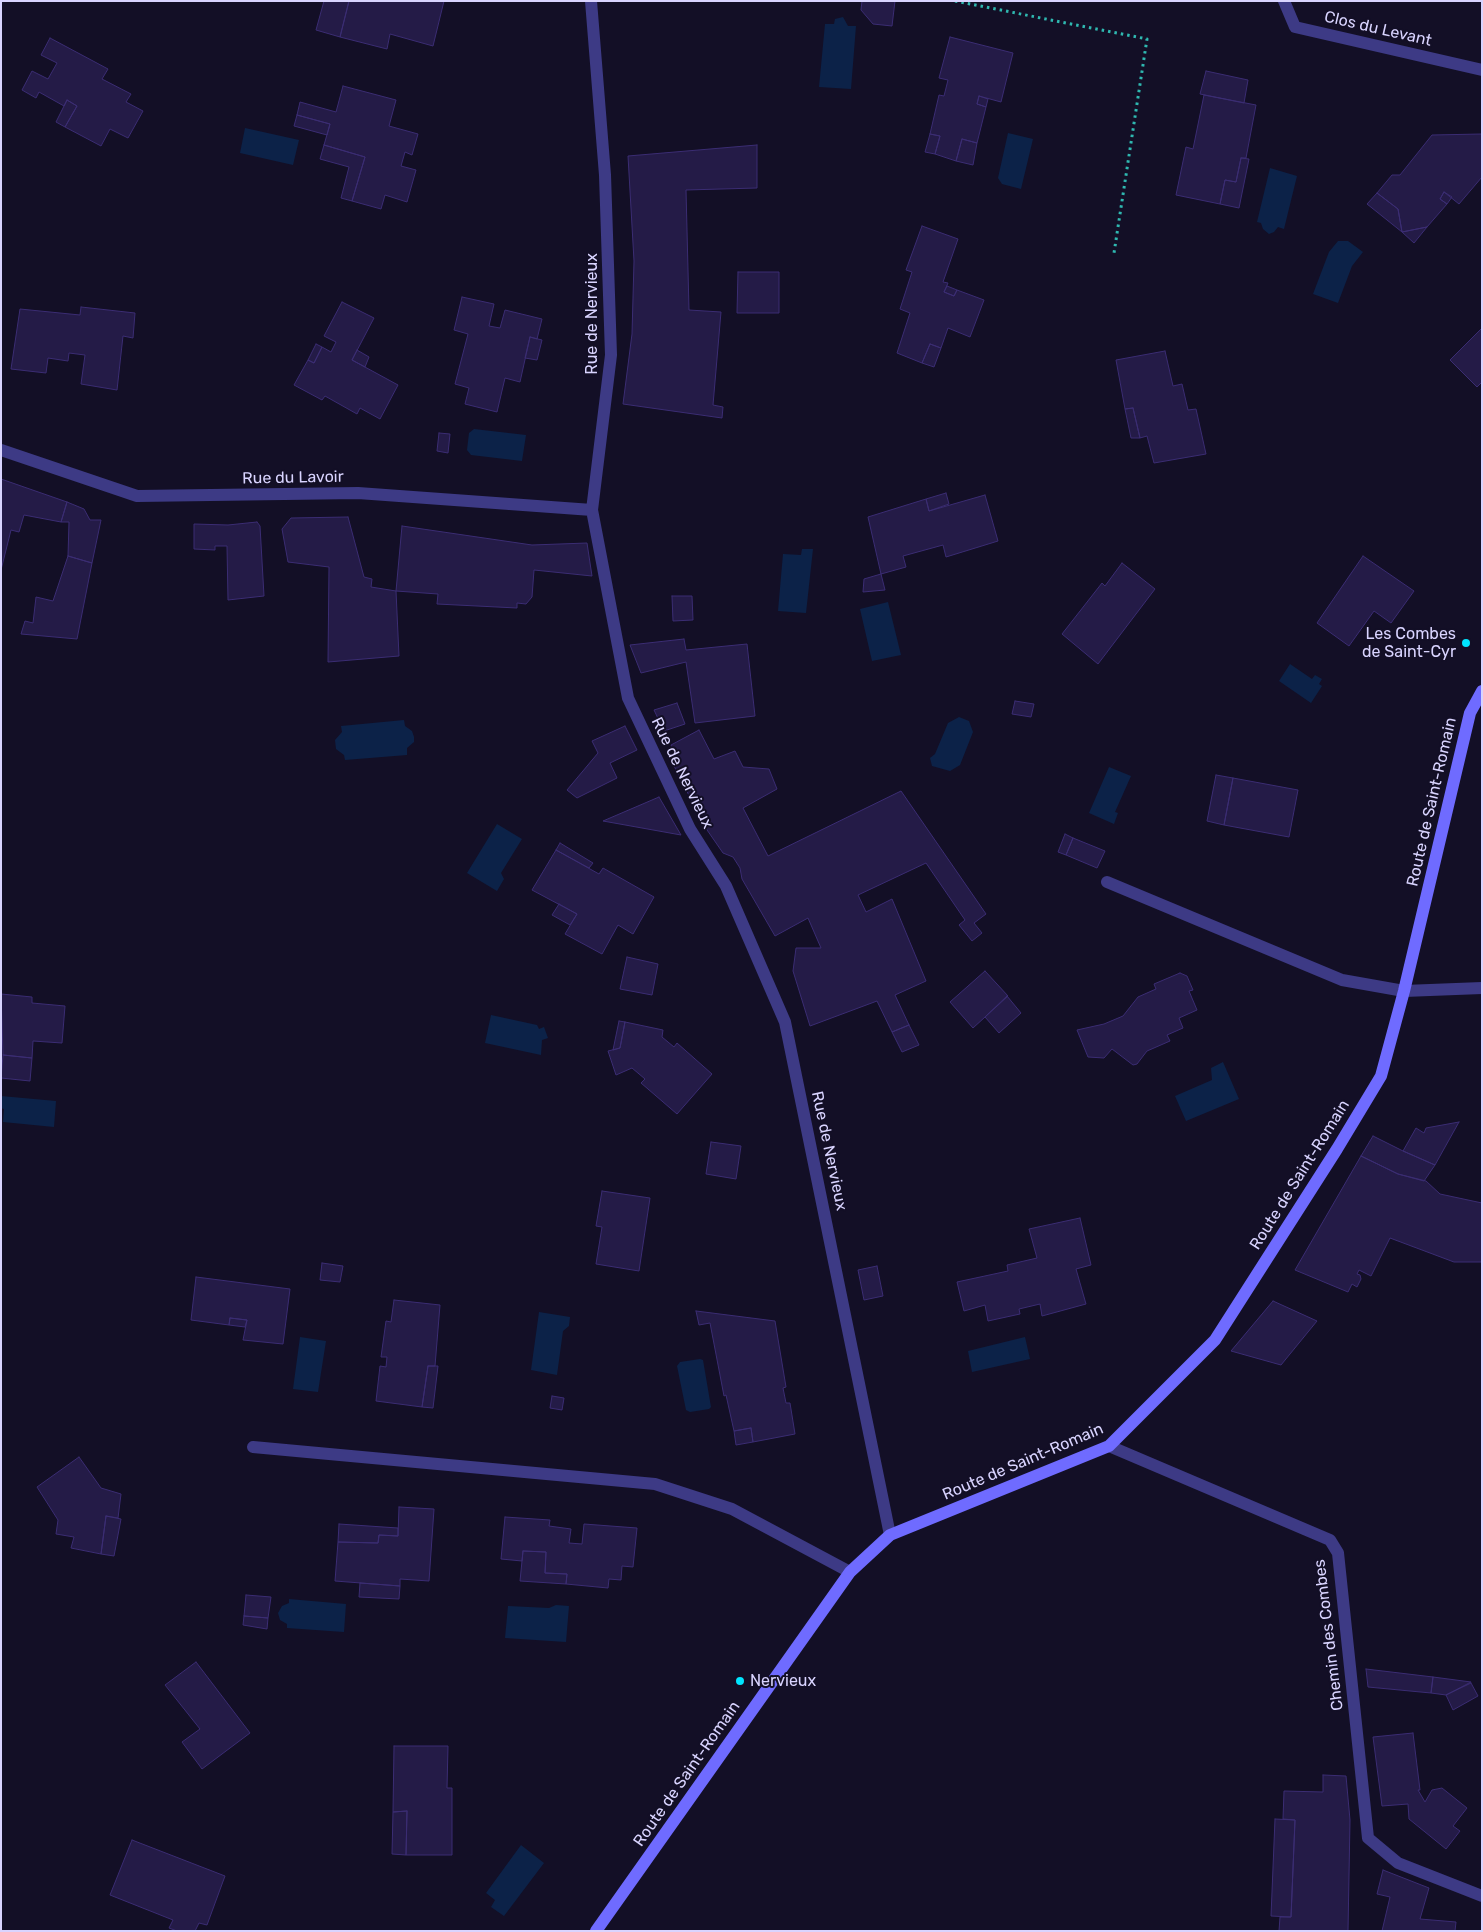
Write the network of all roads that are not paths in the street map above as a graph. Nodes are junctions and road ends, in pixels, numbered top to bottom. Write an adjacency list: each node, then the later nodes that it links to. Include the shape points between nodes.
1 (591, 1): 5 (street, Rue de Nervieux, via 605,175 612,355)
2 (1284, 1): 3 (street, Clos du Levant, via 1295,27)
3 (1482, 70)
4 (1, 450): 5 (street, Rue du Lavoir, via 137,496 358,494)
5 (592, 510): 12 (street, Rue de Nervieux, via 628,698 690,829 726,886 785,1022)
6 (1482, 691): 9 (main road, Route de Saint-Romain, via 1470,713)
7 (1107, 882): 9 (street, via 1342,980)
8 (1482, 988): 9 (street)
9 (1404, 991): 10 (main road, Route de Saint-Romain, via 1381,1076 1215,1340)
10 (1110, 1446): 12 (main road, Route de Saint-Romain); 14 (street, Chemin des Combes, via 1330,1540 1338,1553 1368,1838 1398,1863)
11 (253, 1447): 13 (street, via 655,1484 732,1509)
12 (890, 1535): 13 (main road, Route de Saint-Romain)
13 (850, 1572): 15 (main road, Route de Saint-Romain)
14 (1482, 1896)
15 (596, 1931)

